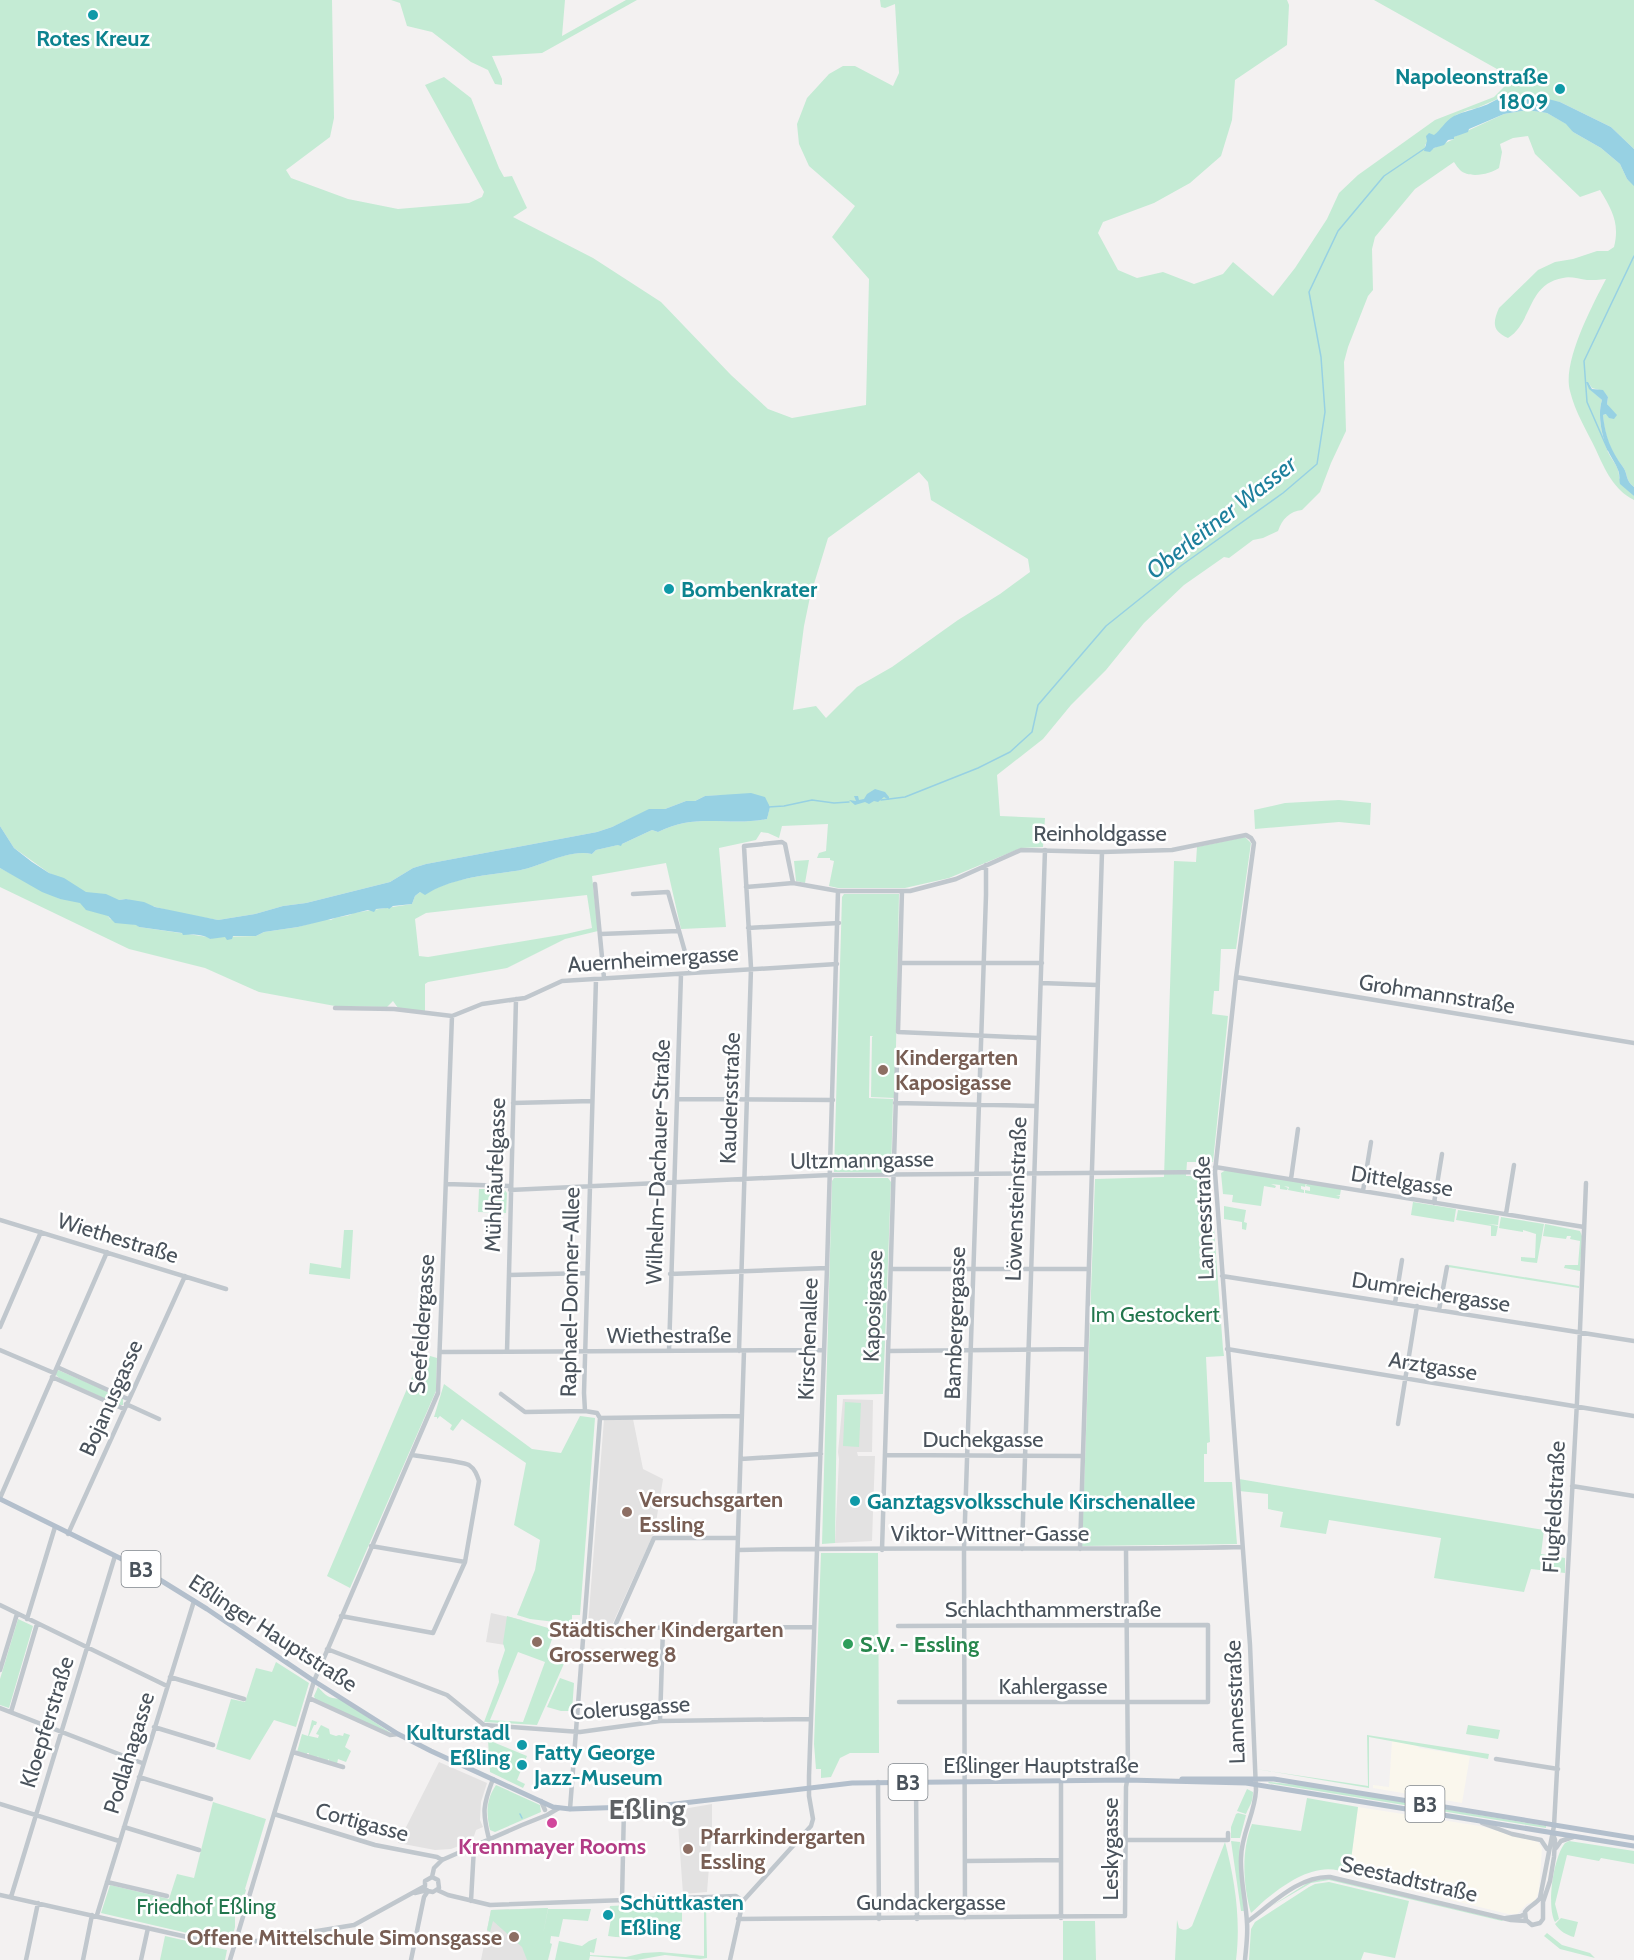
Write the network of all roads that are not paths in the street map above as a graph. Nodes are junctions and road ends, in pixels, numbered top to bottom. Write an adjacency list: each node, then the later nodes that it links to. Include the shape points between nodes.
1 (1246, 835): 3 (street, Reinholdgasse, via 1172,850); 22 (street, Lannesstraße, via 1254,843)
2 (1045, 850): 3 (street, Reinholdgasse); 4 (street, Reinholdgasse, via 1021,850); 16 (street, Löwensteinstraße)
3 (1102, 852): 26 (street)
4 (986, 865): 9 (street, Reinholdgasse, via 956,879); 18 (street, Bambergergasse)
5 (793, 883): 7 (street, Reinholdgasse); 7 (street, Kaudersstraße, via 784,843 744,846); 8 (street, Reinholdgasse)
6 (595, 884): 14 (street)
7 (746, 887): 12 (street, Kaudersstraße)
8 (838, 891): 9 (street, Reinholdgasse); 11 (street, Kirschenallee)
9 (903, 891): 15 (street)
10 (633, 894): 13 (street, via 668,892)
11 (838, 923): 12 (street); 17 (street, Kirschenallee)
12 (748, 928): 19 (street, Kaudersstraße)
13 (678, 931): 14 (street); 20 (street)
14 (601, 934): 23 (street)
15 (900, 963): 18 (street); 30 (street, via 898,1032)
16 (1042, 963): 18 (street); 25 (street, Löwensteinstraße)
17 (837, 964): 19 (street, Auernheimergasse); 36 (street, Kirschenallee)
18 (984, 964): 30 (street, Bambergergasse)
19 (751, 969): 20 (street, Auernheimergasse); 35 (street, Kaudersstraße)
20 (691, 973): 21 (street, Auernheimergasse)
21 (681, 974): 23 (street, Auernheimergasse); 34 (street, Wilhelm-Dachauer-Straße)
22 (1236, 977): 32 (street, Grohmannstraße); 46 (street, Lannesstraße)
23 (604, 978): 24 (street, Auernheimergasse)
24 (596, 979): 27 (street, Auernheimergasse, via 562,981); 37 (street, Raphael-Donner-Allee)
25 (1041, 983): 26 (street); 31 (street, Löwensteinstraße)
26 (1097, 985): 48 (street)
27 (516, 999): 29 (street, Auernheimergasse, via 482,1004); 38 (street, Mühlhäufelgasse)
28 (335, 1008): 29 (street, Auernheimergasse, via 394,1009)
29 (452, 1016): 56 (street, Seefeldergasse)
30 (982, 1035): 31 (street); 40 (street, Bambergergasse)
31 (1038, 1038): 41 (street, Löwensteinstraße)
32 (1634, 1043)
33 (897, 1063): 39 (street, Kaposigasse)
34 (677, 1099): 35 (street); 54 (street, Wilhelm-Dachauer-Straße)
35 (747, 1099): 36 (street); 52 (street, Kaudersstraße)
36 (833, 1100): 49 (street, Kirschenallee)
37 (592, 1101): 38 (street); 57 (street, Raphael-Donner-Allee)
38 (513, 1103): 58 (street, Mühlhäufelgasse)
39 (895, 1103): 40 (street); 50 (street, Kaposigasse)
40 (979, 1105): 41 (street); 51 (street, Bambergergasse)
41 (1036, 1106): 47 (street, Löwensteinstraße)
42 (1298, 1130): 53 (street)
43 (1371, 1142): 59 (street)
44 (1442, 1154): 60 (street)
45 (1514, 1164): 61 (street)
46 (1215, 1170): 48 (street, Ultzmanngasse); 53 (street, Dittelgasse); 78 (street, Lannesstraße)
47 (1034, 1174): 48 (street, Ultzmanngasse); 51 (street, Ultzmanngasse); 72 (street, Löwensteinstraße)
48 (1092, 1174): 71 (street)
49 (830, 1175): 50 (street, Ultzmanngasse); 52 (street, Ultzmanngasse); 68 (street, Kirschenallee)
50 (893, 1175): 51 (street, Ultzmanngasse); 70 (street, Kaposigasse)
51 (977, 1175): 69 (street, Bambergergasse)
52 (744, 1179): 54 (street, Ultzmanngasse); 73 (street, Kaudersstraße)
53 (1291, 1179): 59 (street, Dittelgasse)
54 (674, 1182): 57 (street, Ultzmanngasse); 75 (street, Wilhelm-Dachauer-Straße)
55 (1586, 1183): 63 (street, Flugfeldstraße)
56 (446, 1184): 58 (street, Ultzmanngasse); 95 (street, Seefeldergasse)
57 (590, 1186): 58 (street, Ultzmanngasse); 74 (street, Raphael-Donner-Allee)
58 (510, 1188): 76 (street, Mühlhäufelgasse)
59 (1363, 1191): 60 (street, Dittelgasse)
60 (1434, 1203): 61 (street, Dittelgasse)
61 (1506, 1215): 63 (street, Dittelgasse)
62 (0, 1220): 64 (street, Wiethestraße)
63 (1584, 1227): 84 (street, Flugfeldstraße)
64 (41, 1232): 65 (street, Wiethestraße); 83 (street)
65 (107, 1252): 77 (street, Wiethestraße); 98 (street)
66 (1402, 1260): 80 (street)
67 (1447, 1267): 82 (street)
68 (827, 1268): 73 (street); 89 (street, Kirschenallee)
69 (974, 1268): 70 (street); 72 (street); 90 (street, Bambergergasse)
70 (891, 1269): 94 (street, Kaposigasse)
71 (1089, 1269): 72 (street); 86 (street)
72 (1030, 1270): 91 (street, Löwensteinstraße)
73 (741, 1271): 75 (street); 93 (street, Kaudersstraße)
74 (587, 1273): 76 (street); 97 (street, Raphael-Donner-Allee)
75 (670, 1274): 92 (street, Wilhelm-Dachauer-Straße)
76 (509, 1275): 96 (street, Mühlhäufelgasse)
77 (184, 1276): 79 (street, Wiethestraße); 102 (street, Bojanusgasse)
78 (1222, 1276): 80 (street, Dumreichergasse); 87 (street, Lannesstraße)
79 (226, 1289)
80 (1395, 1303): 81 (street, Dumreichergasse)
81 (1417, 1306): 82 (street, Dumreichergasse); 100 (street)
82 (1439, 1310): 84 (street, Dumreichergasse)
83 (0, 1327)
84 (1579, 1333): 85 (street, Dumreichergasse); 103 (street, Flugfeldstraße)
85 (1634, 1341)
86 (1086, 1349): 91 (street); 115 (street)
87 (1227, 1349): 100 (street, Arztgasse); 124 (street, Lannesstraße)
88 (0, 1350): 99 (street)
89 (824, 1350): 93 (street, Wiethestraße); 110 (street, Kirschenallee)
90 (971, 1350): 91 (street); 94 (street); 113 (street, Bambergergasse)
91 (1028, 1350): 114 (street, Löwensteinstraße)
92 (669, 1351): 93 (street, Wiethestraße); 97 (street, Wiethestraße)
93 (741, 1351): 105 (street, Kaudersstraße)
94 (888, 1351): 112 (street, Kaposigasse)
95 (441, 1352): 96 (street, Wiethestraße); 111 (street, Seefeldergasse, via 438,1393)
96 (507, 1352): 97 (street, Wiethestraße)
97 (584, 1352): 104 (street, Raphael-Donner-Allee)
98 (57, 1367): 99 (street); 102 (street)
99 (53, 1375): 102 (street); 119 (street)
100 (1405, 1378): 103 (street, Arztgasse); 109 (street)
101 (501, 1394): 104 (street, via 525,1412)
102 (126, 1404): 108 (street); 121 (street, Bojanusgasse)
103 (1576, 1406): 106 (street, Arztgasse); 117 (street, Flugfeldstraße)
104 (585, 1411): 107 (street, Raphael-Donner-Allee, via 597,1413)
105 (742, 1416): 107 (street); 116 (street, Kaudersstraße)
106 (1634, 1416)
107 (600, 1418): 144 (street, Raphael-Donner-Allee)
108 (159, 1419)
109 (1398, 1424)
110 (820, 1454): 116 (street); 125 (street, Kirschenallee)
111 (412, 1455): 123 (street, Seefeldergasse); 133 (street, via 466,1464 477,1475)
112 (886, 1455): 113 (street, Duchekgasse); 131 (street, Kaposigasse)
113 (967, 1455): 114 (street, Duchekgasse); 126 (street, Bambergergasse)
114 (1024, 1455): 115 (street, Duchekgasse); 127 (street, Löwensteinstraße)
115 (1081, 1456): 128 (street)
116 (741, 1459): 122 (street, Kaudersstraße)
117 (1572, 1486): 118 (street); 173 (street, Flugfeldstraße)
118 (1634, 1496)
119 (0, 1499): 120 (main road, Eßlinger Hauptstraße / B3)
120 (55, 1527): 121 (main road, Eßlinger Hauptstraße / B3); 138 (street)
121 (68, 1534): 132 (main road, Eßlinger Hauptstraße / B3)
122 (738, 1538): 130 (street, Kaudersstraße); 145 (street, via 654,1538)
123 (371, 1546): 133 (street); 137 (street, Seefeldergasse)
124 (1242, 1547): 129 (street, Viktor-Wittner-Gasse); 178 (street, Lannesstraße)
125 (816, 1549): 130 (street, Viktor-Wittner-Gasse); 131 (street, Viktor-Wittner-Gasse); 143 (street, Kirschenallee)
126 (964, 1549): 127 (street, Viktor-Wittner-Gasse); 131 (street, Viktor-Wittner-Gasse); 142 (street, Bambergergasse)
127 (1022, 1549): 128 (street, Viktor-Wittner-Gasse)
128 (1080, 1549): 129 (street, Viktor-Wittner-Gasse)
129 (1126, 1549): 140 (street, Leskygasse)
130 (738, 1550): 147 (street, Kaudersstraße)
131 (882, 1550)
132 (115, 1556): 134 (main road, Eßlinger Hauptstraße / B3); 148 (street, Kloepferstraße)
133 (465, 1562): 137 (street, via 433,1634)
134 (194, 1600): 151 (street, Podlahagasse); 152 (main road, Eßlinger Hauptstraße / B3)
135 (0, 1605): 136 (street)
136 (17, 1614): 138 (street); 150 (street)
137 (341, 1616): 149 (street, Seefeldergasse)
138 (27, 1619): 139 (street)
139 (37, 1624): 148 (street); 161 (street)
140 (1127, 1625): 142 (street, Schlachthammerstraße); 158 (street, Leskygasse); 159 (street, Schlachthammerstraße, via 1208,1625)
141 (898, 1626): 142 (street, Schlachthammerstraße)
142 (964, 1626): 157 (street, Bambergergasse)
143 (814, 1627): 147 (street); 162 (street, Kirschenallee)
144 (584, 1628): 145 (street); 166 (street, Raphael-Donner-Allee)
145 (614, 1628): 146 (street)
146 (663, 1628): 147 (street); 163 (street)
147 (735, 1628)
148 (87, 1648): 153 (street); 165 (street, Kloepferstraße)
149 (327, 1649): 152 (street, Seefeldergasse); 166 (street, Colerusgasse, via 447,1695 484,1725)
150 (0, 1671)
151 (170, 1677): 153 (street, Podlahagasse); 155 (street)
152 (314, 1681): 154 (street, Seefeldergasse); 167 (main road, Eßlinger Hauptstraße / B3)
153 (167, 1686): 164 (street, Podlahagasse)
154 (309, 1698): 167 (street, Eßlinger Hauptstraße, via 390,1735); 169 (street, Seefeldergasse)
155 (244, 1699)
156 (899, 1702): 157 (street, Kahlergasse)
157 (964, 1702): 158 (street, Kahlergasse); 181 (street, Bambergergasse)
158 (1127, 1702): 159 (street, Kahlergasse); 177 (street, Leskygasse)
159 (1208, 1702)
160 (0, 1708): 161 (street)
161 (10, 1712): 165 (street)
162 (810, 1719): 163 (street, Colerusgasse); 182 (street, Kirschenallee)
163 (660, 1721): 166 (street, Colerusgasse)
164 (154, 1726): 168 (street); 171 (street, Podlahagasse)
165 (61, 1731): 171 (street); 191 (street, Kloepferstraße)
166 (576, 1731): 188 (street, Raphael-Donner-Allee)
167 (398, 1734): 175 (main road, Eßlinger Hauptstraße / B3)
168 (213, 1745)
169 (293, 1752): 172 (street); 190 (street, Seefeldergasse)
170 (1496, 1759): 173 (street)
171 (142, 1763): 174 (street, Podlahagasse)
172 (343, 1767)
173 (1558, 1769): 194 (street, Flugfeldstraße)
174 (139, 1776): 183 (street); 195 (street, Podlahagasse)
175 (493, 1779): 184 (main road, Eßlinger Hauptstraße / B3); 200 (street, via 484,1807)
176 (1061, 1780): 177 (main road, Eßlinger Hauptstraße / B3); 181 (main road, Eßlinger Hauptstraße / B3); 209 (street)
177 (1126, 1780): 178 (main road, Eßlinger Hauptstraße / B3); 202 (street, Leskygasse)
178 (1255, 1781): 193 (main road, B3); 194 (main road, B3, via 1274,1779); 236 (street, Lannesstraße, via 1254,1805 1241,1848)
179 (878, 1782): 180 (main road, Eßlinger Hauptstraße / B3); 182 (main road, Eßlinger Hauptstraße / B3); 234 (street)
180 (916, 1782): 181 (main road, Eßlinger Hauptstraße / B3); 229 (street)
181 (964, 1782): 210 (street, Bambergergasse)
182 (809, 1788): 187 (main road, Eßlinger Hauptstraße / B3); 219 (street, Kirschenallee, via 812,1826)
183 (211, 1799)
184 (541, 1801): 186 (main road, Eßlinger Hauptstraße / B3); 189 (street)
185 (0, 1804): 191 (street)
186 (556, 1807): 188 (main road, Eßlinger Hauptstraße / B3); 189 (street); 192 (street)
187 (624, 1807): 188 (main road, Eßlinger Hauptstraße / B3); 218 (street)
188 (570, 1809)
189 (545, 1810): 192 (street)
190 (274, 1814): 208 (street, Cortigasse); 238 (street, Seefeldergasse)
191 (36, 1815): 201 (street); 217 (street, Kloepferstraße)
192 (542, 1816): 200 (street)
193 (1466, 1818): 197 (main road, B3); 206 (street, via 1541,1840)
194 (1554, 1826): 197 (street, Flugfeldstraße); 199 (main road, B3)
195 (124, 1827): 201 (street, Podlahagasse); 205 (street)
196 (1228, 1833): 202 (street, via 1228,1840)
197 (1553, 1834): 198 (main road, B3); 206 (street); 207 (street)
198 (1573, 1837): 204 (main road, B3); 207 (street, via 1559,1843)
199 (1634, 1838)
200 (489, 1839): 203 (street)
201 (119, 1840): 212 (street, Podlahagasse)
202 (1126, 1840): 228 (street, Leskygasse)
203 (474, 1846): 208 (street); 220 (street)
204 (1634, 1846)
205 (199, 1850)
206 (1548, 1851): 222 (street, via 1540,1898)
207 (1554, 1857): 224 (street)
208 (442, 1860): 211 (street)
209 (1061, 1860): 210 (street); 231 (street)
210 (965, 1861): 230 (street, Bambergergasse)
211 (432, 1877): 213 (street, via 425,1881); 214 (street, via 440,1884)
212 (106, 1882): 216 (street); 227 (street, Podlahagasse)
213 (427, 1889): 214 (street); 238 (street, via 354,1924); 243 (street)
214 (437, 1890): 220 (street)
215 (0, 1895): 217 (street)
216 (167, 1896)
217 (11, 1897): 221 (street)
218 (622, 1900): 219 (street, via 736,1896); 220 (street, via 490,1905)
219 (743, 1900): 233 (street)
220 (471, 1901)
221 (38, 1903): 227 (street); 239 (street)
222 (1531, 1906): 224 (street); 226 (street)
223 (159, 1911): 225 (street)
224 (1543, 1911): 235 (street, via 1540,1923 1532,1925)
225 (166, 1913)
226 (1525, 1914): 232 (street, Seestadtstraße); 235 (street)
227 (94, 1915): 237 (street); 240 (street, Podlahagasse)
228 (1125, 1916): 231 (street, Gundackergasse)
229 (916, 1918): 230 (street, Gundackergasse); 234 (street, Gundackergasse)
230 (965, 1918): 231 (street, Gundackergasse)
231 (1061, 1918)
232 (1506, 1918): 235 (street, Seestadtstraße); 236 (street, Seestadtstraße, via 1320,1877 1269,1904)
233 (738, 1919): 234 (street, Gundackergasse); 244 (street)
234 (879, 1919)
235 (1527, 1921)
236 (1247, 1922): 245 (street)
237 (148, 1928): 238 (street); 241 (street)
238 (234, 1944): 242 (street, Seefeldergasse)
239 (26, 1960)
240 (83, 1960)
241 (141, 1960)
242 (230, 1960)
243 (411, 1960)
244 (730, 1960)
245 (1245, 1960)

